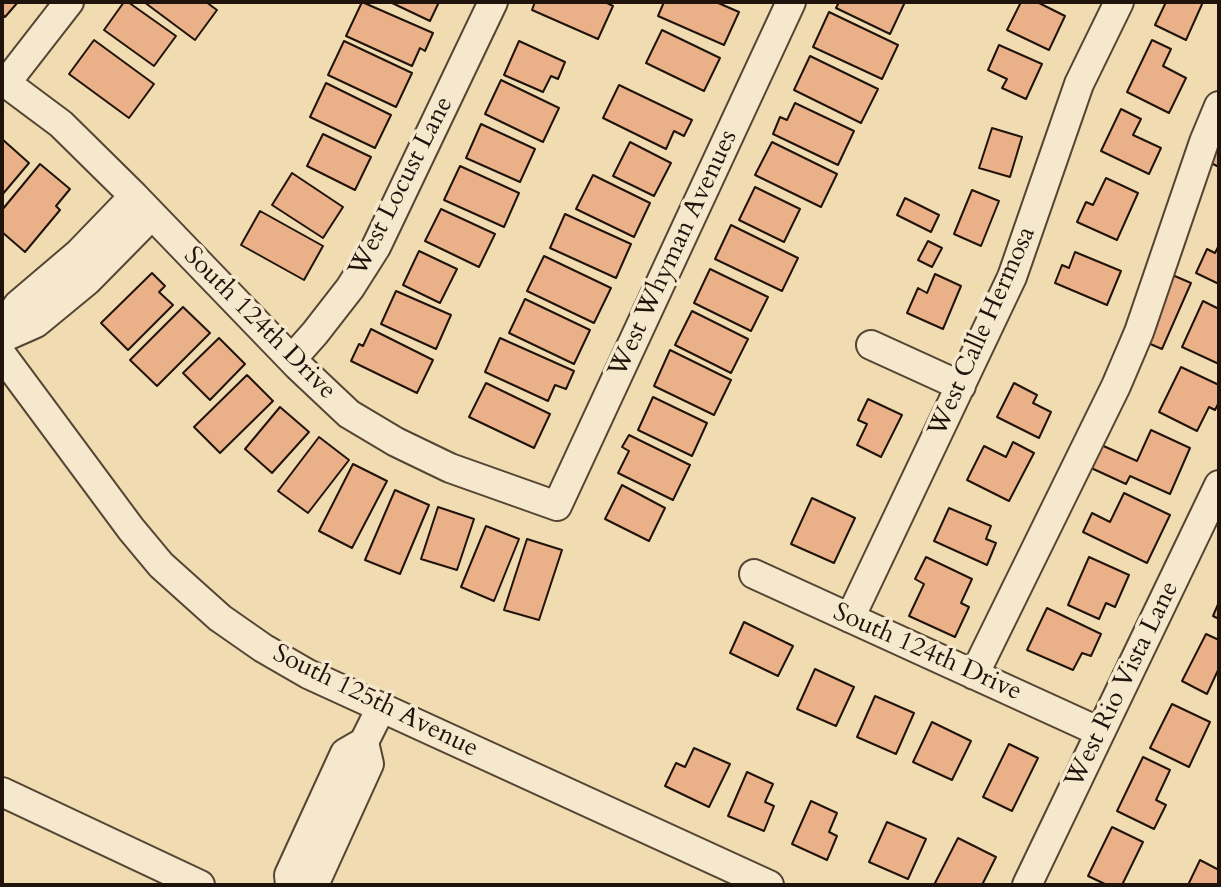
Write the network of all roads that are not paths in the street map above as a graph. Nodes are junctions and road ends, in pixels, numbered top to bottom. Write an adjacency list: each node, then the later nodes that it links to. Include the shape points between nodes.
1 (69, 2): 5 (street)
2 (493, 2): 12 (street, West Locust Lane, via 376,247 350,288)
3 (791, 2): 15 (street, West Whyman Avenues)
4 (1119, 2): 13 (street, West Calle Hermosa, via 1076,94 1012,277)
5 (4, 81): 7 (street, South 124th Drive, via 61,124)
6 (1219, 106): 18 (street, via 1116,386)
7 (143, 205): 8 (street, via 18,305); 9 (street, via 87,281 36,323); 12 (street, South 124th Drive)
8 (2, 328)
9 (2, 338)
10 (871, 345): 13 (street)
11 (2, 355): 19 (street, South 125th Avenue, via 131,529 191,593 263,648)
12 (292, 359): 15 (street, South 124th Drive, via 349,414 397,442 450,468)
13 (961, 386): 17 (street, West Calle Hermosa)
14 (1219, 485): 20 (street, West Rio Vista Lane)
15 (557, 506)
16 (754, 574): 17 (street, South 124th Drive)
17 (850, 618): 18 (street, South 124th Drive)
18 (974, 675): 20 (street, South 124th Drive)
19 (381, 708): 21 (street); 27 (street, South 125th Avenue)
20 (1100, 732): 28 (street, West Rio Vista Lane)
21 (364, 742): 25 (street, via 345,753 289,876); 26 (street, via 369,764)
22 (2, 792): 23 (street)
23 (153, 875): 24 (street)
24 (200, 885)
25 (290, 885)
26 (314, 885)
27 (769, 885)
28 (1027, 885)

